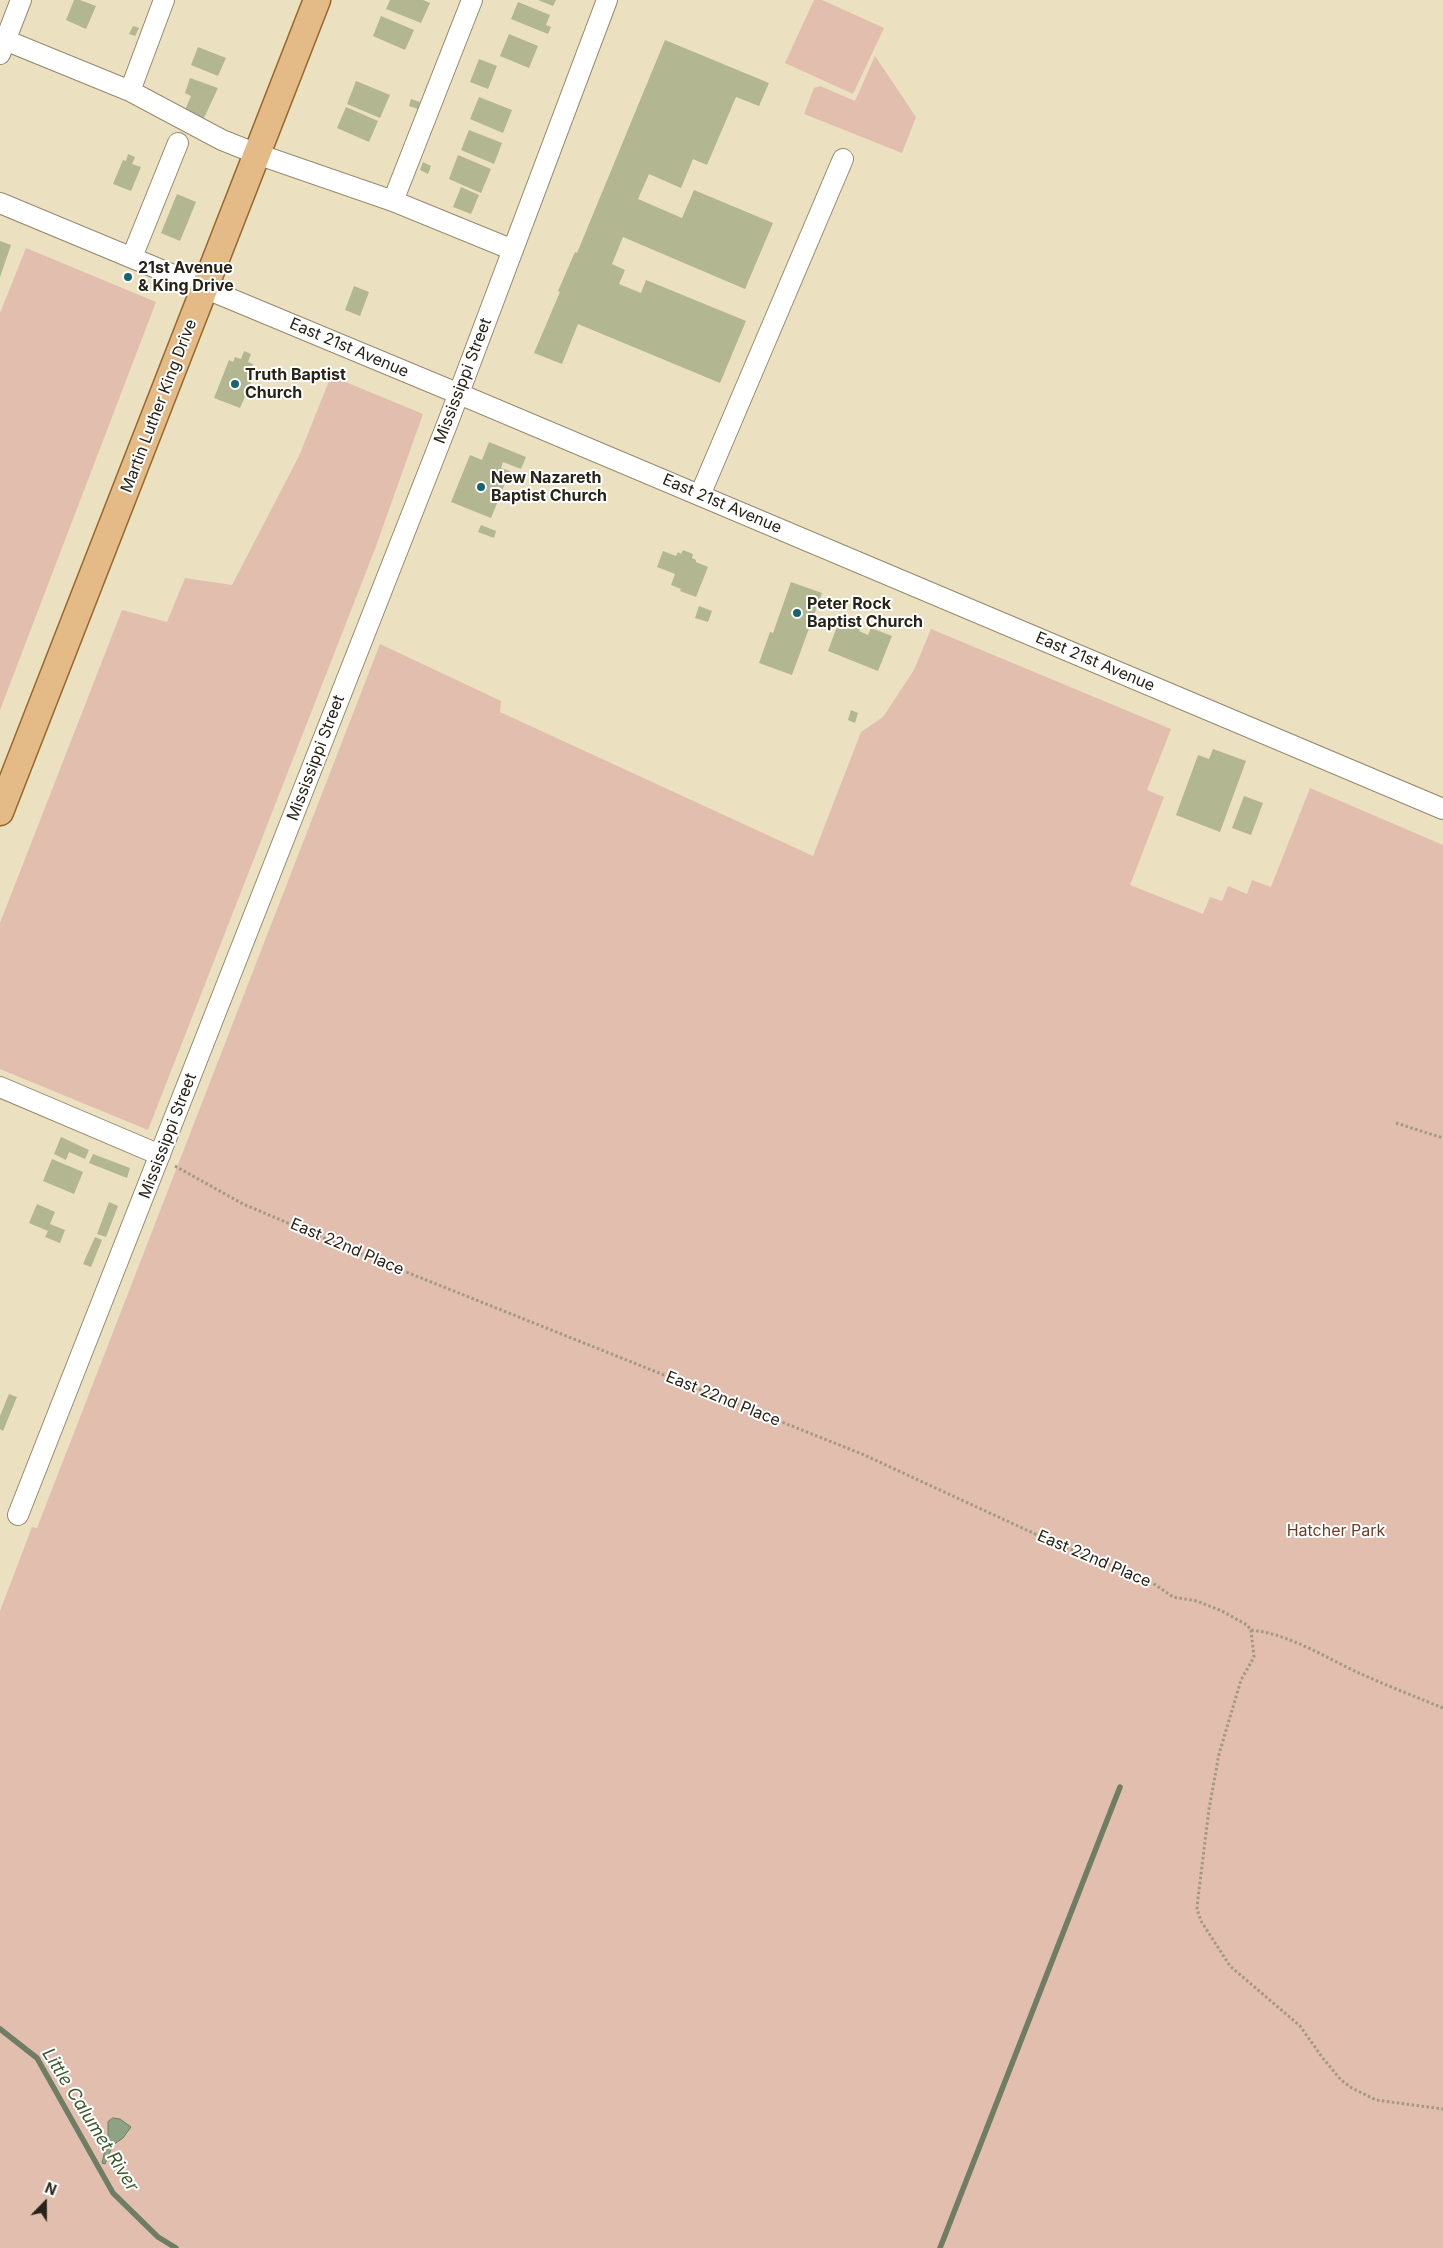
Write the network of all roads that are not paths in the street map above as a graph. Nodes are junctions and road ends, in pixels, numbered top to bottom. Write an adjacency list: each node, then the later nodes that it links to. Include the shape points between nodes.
1 (21, 0): 6 (street)
2 (164, 0): 7 (street)
3 (317, 0): 9 (main road, Martin Luther King Drive)
4 (472, 0): 11 (street)
5 (608, 0): 13 (street, Mississippi Street)
6 (2, 44): 7 (street)
7 (130, 91): 9 (street, via 222,140)
8 (178, 142): 14 (street)
9 (257, 154): 11 (street); 15 (main road, Martin Luther King Drive)
10 (844, 159): 17 (street)
11 (393, 201): 13 (street)
12 (0, 203): 14 (street, East 21st Avenue)
13 (513, 250): 16 (street, Mississippi Street)
14 (132, 256): 15 (street, East 21st Avenue)
15 (205, 288): 16 (street, East 21st Avenue); 19 (main road, Martin Luther King Drive)
16 (459, 394): 17 (street, East 21st Avenue); 21 (street, Mississippi Street)
17 (700, 495): 18 (street, East 21st Avenue)
18 (1443, 809)
19 (0, 812)
20 (0, 1087): 21 (street)
21 (160, 1155): 22 (street, Mississippi Street)
22 (18, 1515)

